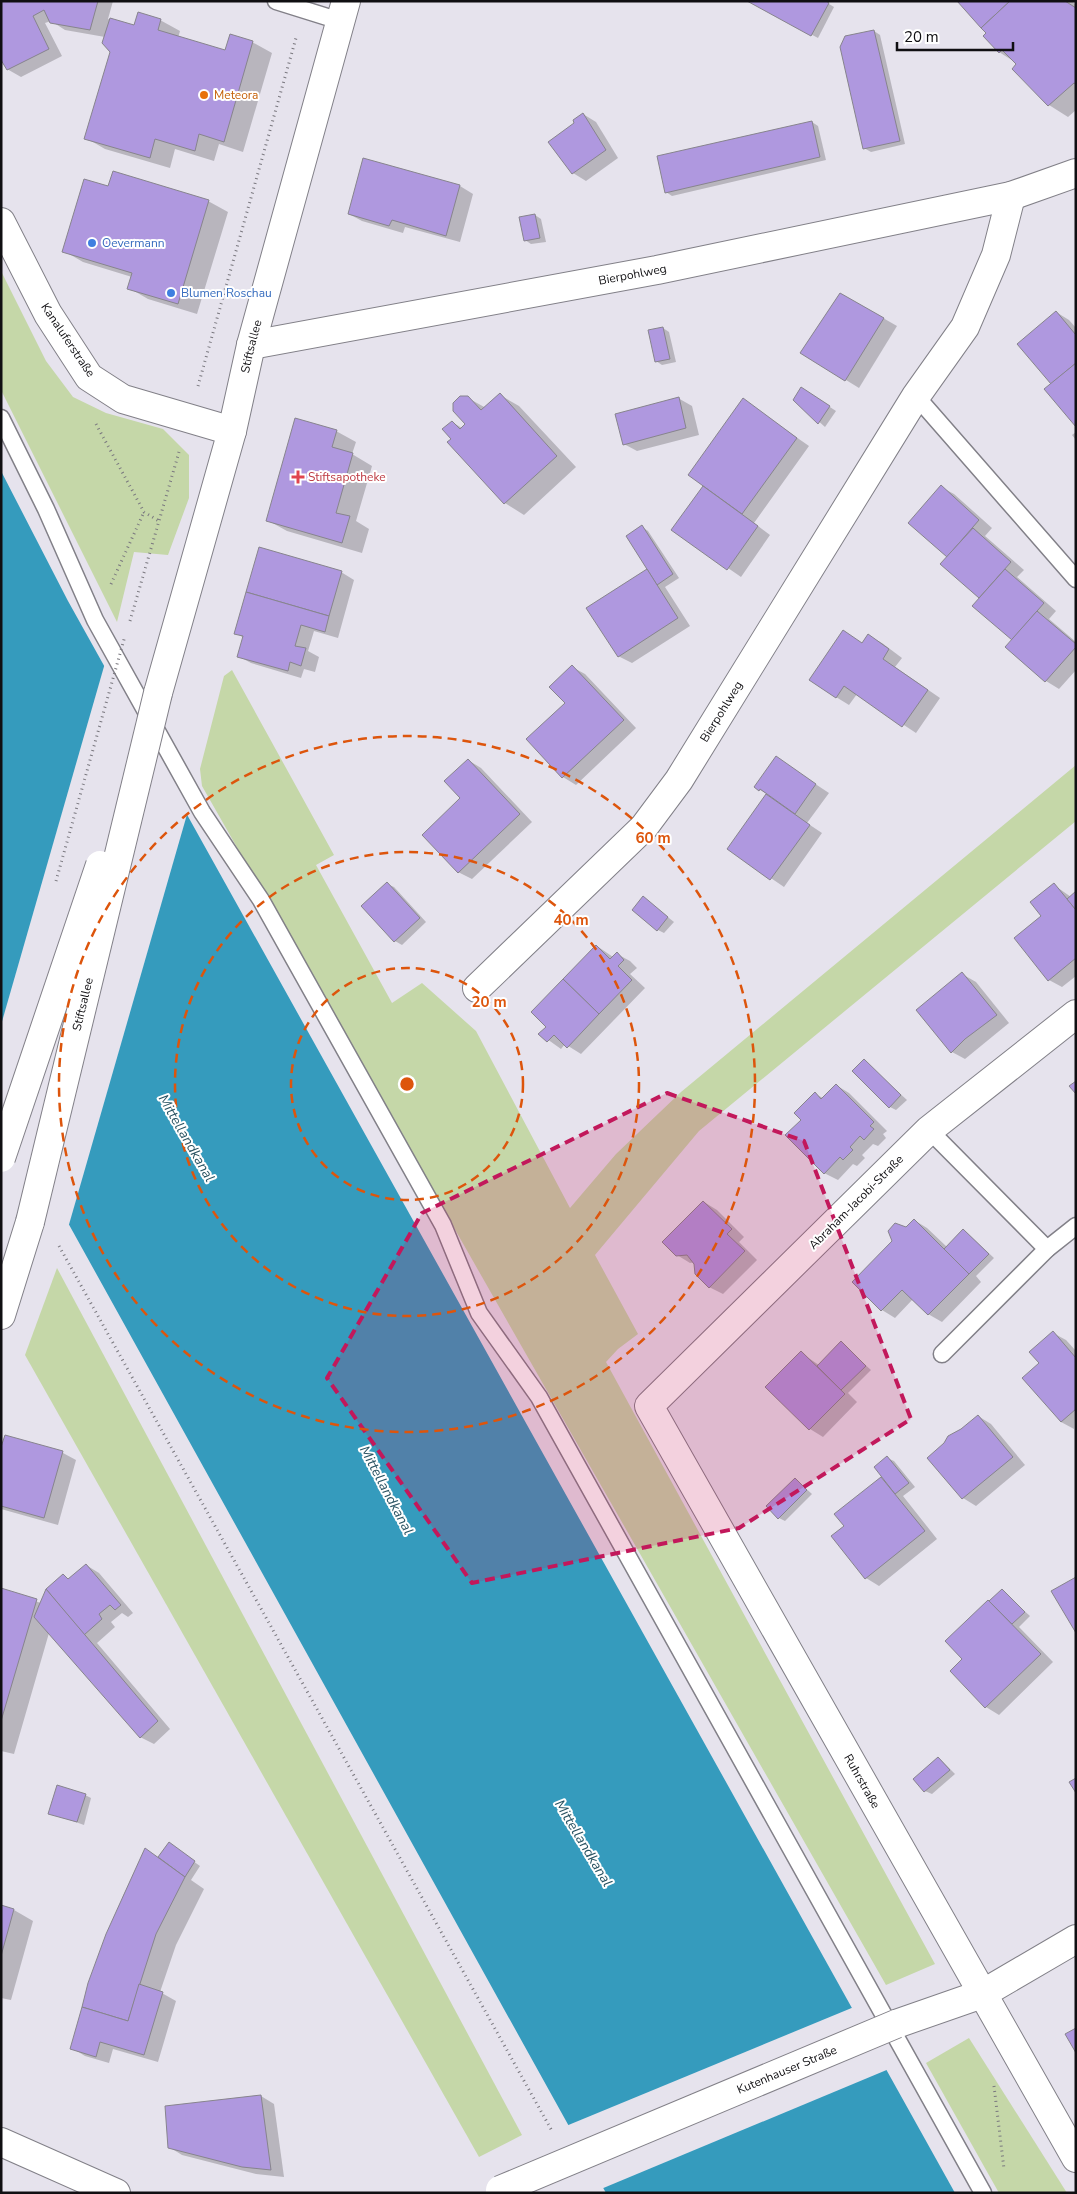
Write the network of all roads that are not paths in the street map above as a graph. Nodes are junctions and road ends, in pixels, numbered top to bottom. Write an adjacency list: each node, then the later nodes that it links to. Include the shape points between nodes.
1 (276, 1): 2 (lane, via 304,10)
2 (343, 11): 6 (street, Stiftsallee)
3 (1076, 173): 4 (street, Bierpohlweg)
4 (1011, 196): 6 (street, Bierpohlweg, via 657,270); 7 (street, Bierpohlweg, via 996,255 965,327)
5 (1, 222): 9 (street, Kanaluferstraße, via 48,314 89,377 123,399)
6 (251, 345): 9 (street, Stiftsallee)
7 (916, 396): 10 (lane); 12 (street, Bierpohlweg, via 674,788 644,827)
8 (1, 418): 28 (lane, via 95,620 202,812 266,908 443,1225 479,1313 539,1397)
9 (232, 431): 11 (street, Stiftsallee)
10 (1076, 579)
11 (158, 693): 15 (street, Stiftsallee, bridge); 18 (street, Stiftsallee, bridge, via 30,1222)
12 (477, 988)
13 (1076, 1014): 14 (street, Abraham-Jacobi-Straße)
14 (929, 1130): 17 (lane); 21 (street, Abraham-Jacobi-Straße)
15 (1, 1158)
16 (1076, 1226): 17 (lane)
17 (1047, 1249): 20 (lane)
18 (8, 1270): 19 (street, Stiftsallee)
19 (1, 1315)
20 (942, 1354)
21 (650, 1406): 23 (street, Ruhrstraße)
22 (1076, 1938): 23 (street, Kutenhauser Straße)
23 (982, 1994): 25 (street, Ruhrstraße); 26 (street, Kutenhauser Straße, bridge, via 896,2024)
24 (1, 2142): 27 (street)
25 (1076, 2158)
26 (497, 2191)
27 (116, 2193)
28 (984, 2193)

